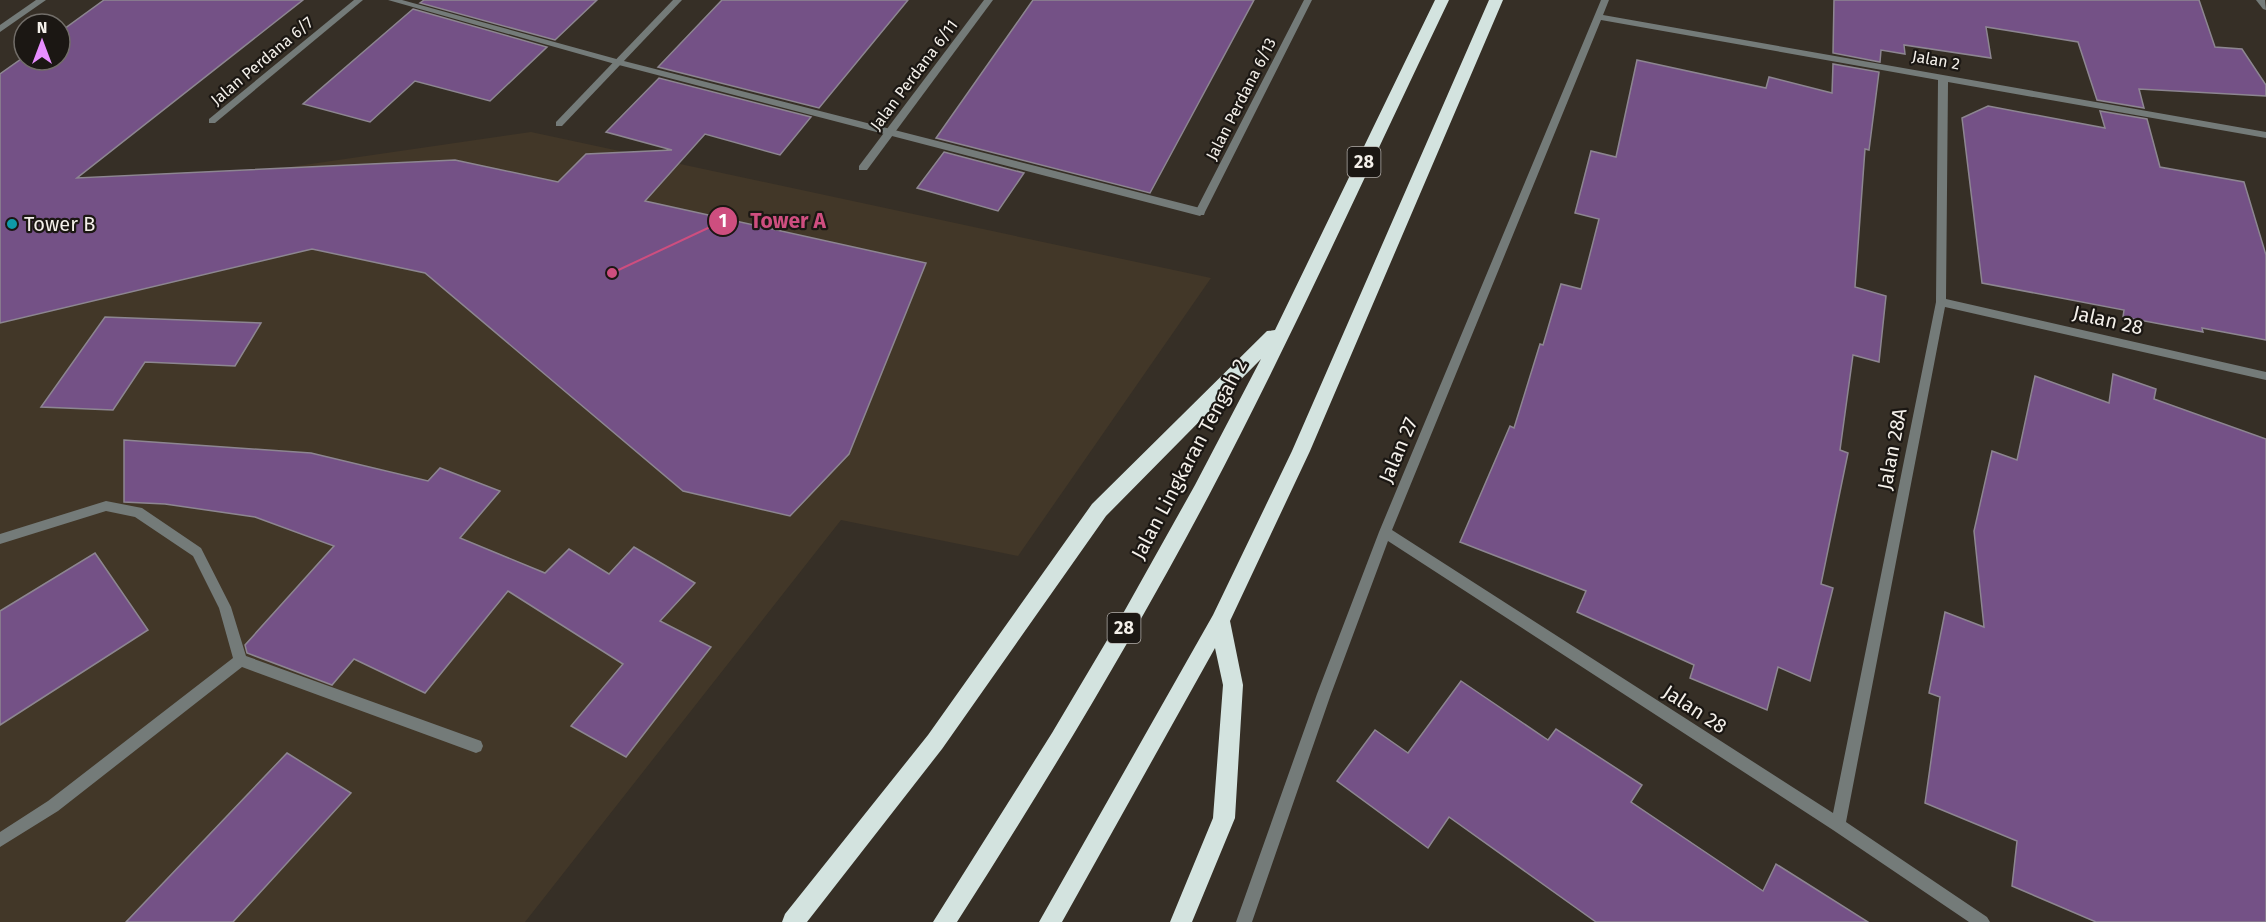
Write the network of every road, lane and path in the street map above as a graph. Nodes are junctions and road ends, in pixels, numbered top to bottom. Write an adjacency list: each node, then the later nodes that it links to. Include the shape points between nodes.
1 (42, 0): 13 (street)
2 (359, 0): 16 (street, Jalan Perdana 6/7)
3 (392, 0): 14 (street)
4 (678, 0): 14 (street)
5 (989, 0): 18 (street, Jalan Perdana 6/11)
6 (1308, 0): 18 (street, Jalan Perdana 6/13, via 1200,212)
7 (1442, 0): 22 (highway, Jalan Lingkaran Tengah 2 / 28)
8 (1496, 0): 26 (highway, via 1301,451)
9 (1605, 0): 12 (street, Jalan 27)
10 (2260, 0): 11 (street)
11 (2266, 7)
12 (1600, 17): 15 (street, Jalan 2); 24 (street, Jalan 27)
13 (0, 29)
14 (618, 62): 17 (street); 18 (street)
15 (1943, 77): 19 (street, Jalan 2); 21 (street, Jalan 28A)
16 (212, 122)
17 (559, 124)
18 (890, 132): 20 (street, Jalan Perdana 6/11)
19 (2266, 135)
20 (863, 168)
21 (1941, 302): 23 (street, Jalan 28); 29 (street, Jalan 28A)
22 (1285, 324): 31 (highway, via 1099,510 935,742); 32 (highway, Jalan Lingkaran Tengah 2 / 28, via 1152,581 1003,832)
23 (2266, 376)
24 (1385, 532): 29 (street, Jalan 28); 35 (street, Jalan 27)
25 (0, 539): 27 (street, via 106,506 138,512 197,552 225,607)
26 (1220, 621): 33 (highway); 34 (highway, via 1233,685 1224,818)
27 (240, 660): 28 (street); 30 (street, via 53,806)
28 (476, 746)
29 (1838, 825): 36 (street, Jalan 28)
30 (0, 840)
31 (793, 922)
32 (944, 922)
33 (1050, 922)
34 (1181, 922)
35 (1244, 922)
36 (1982, 922)

